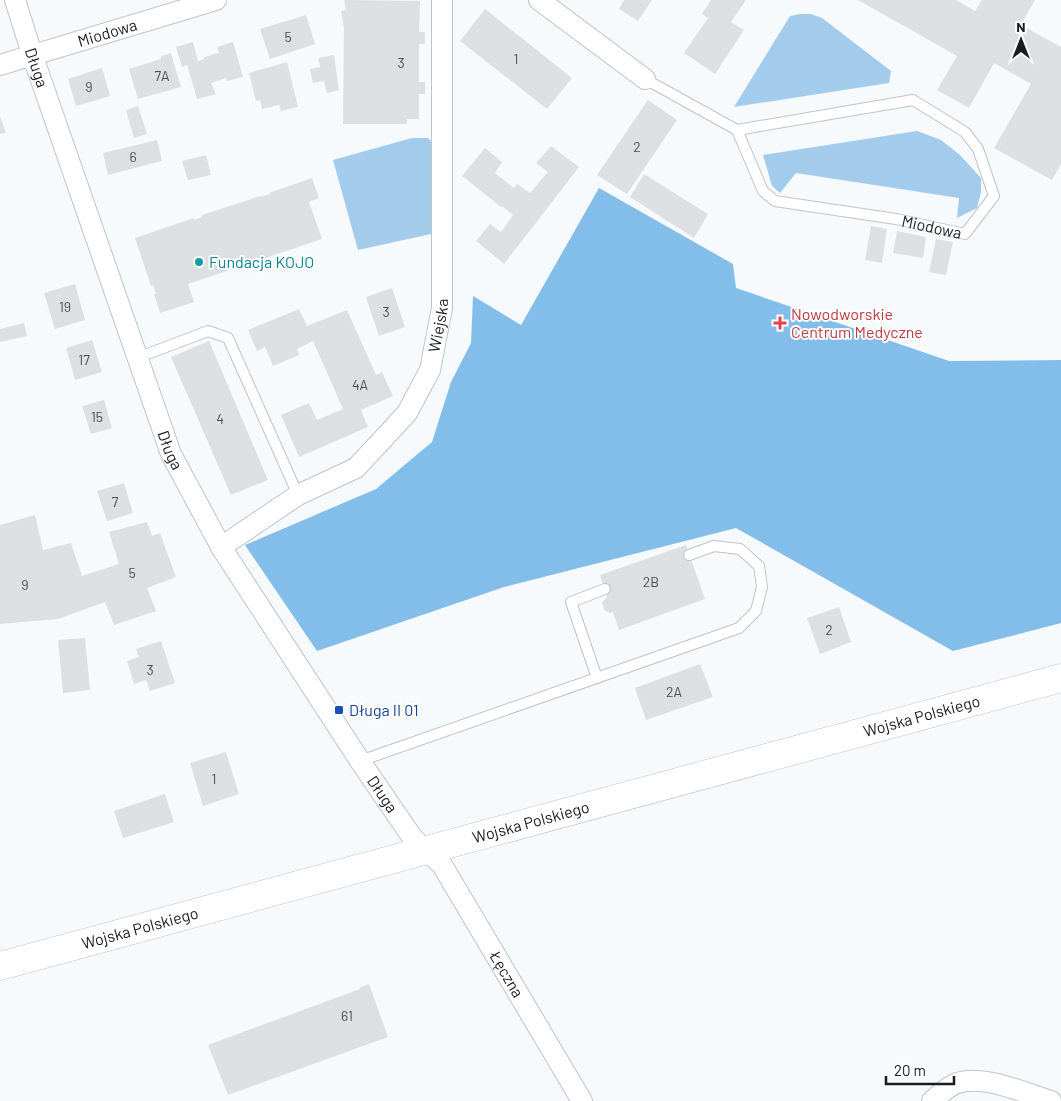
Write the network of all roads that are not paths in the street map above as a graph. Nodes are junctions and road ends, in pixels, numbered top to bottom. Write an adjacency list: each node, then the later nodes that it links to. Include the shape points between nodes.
1 (15, 0): 5 (street, Długa)
2 (216, 0): 5 (street, Miodowa)
3 (442, 0): 10 (street, Wiejska, via 442,308 430,370 407,413 356,468)
4 (539, 0): 7 (street)
5 (32, 54): 6 (street, Miodowa); 9 (street, Długa)
6 (0, 65)
7 (646, 79): 8 (lane)
8 (737, 130): 8 (lane, Miodowa, via 913,100 965,132 978,149 994,196 965,234 896,219 775,201 763,191)
9 (137, 358): 10 (lane, via 208,331 228,338); 11 (street, Długa, via 171,454)
10 (298, 495): 11 (street, Wiejska)
11 (221, 547): 16 (street, Długa)
12 (689, 555): 14 (lane, via 714,546 740,550 759,566 762,587 756,611 739,628)
13 (604, 589): 14 (lane, via 571,602)
14 (597, 678): 16 (lane)
15 (1061, 678): 17 (main road, Wojska Polskiego)
16 (360, 761): 17 (street, Długa, via 412,838)
17 (426, 851): 18 (main road, Wojska Polskiego); 19 (street, Łęczna, via 442,865)
18 (0, 966)
19 (582, 1101)
20 (932, 1101): 21 (street, via 950,1087 982,1081)
21 (1050, 1101)

